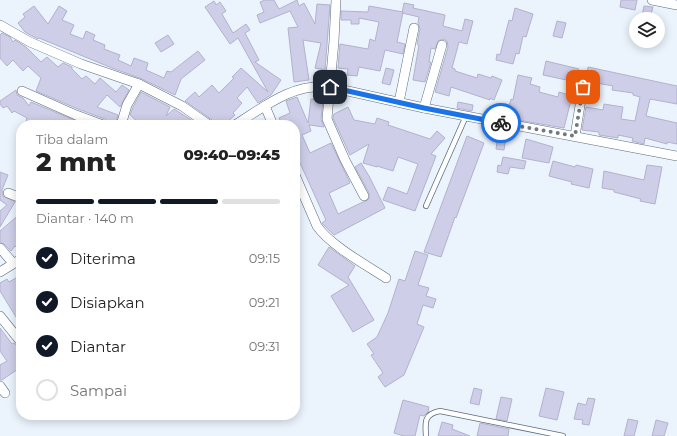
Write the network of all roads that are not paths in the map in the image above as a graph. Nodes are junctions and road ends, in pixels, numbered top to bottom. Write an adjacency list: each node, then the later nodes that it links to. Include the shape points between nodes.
1 (336, 0): 8 (street)
2 (652, 0): 3 (street)
3 (677, 5)
4 (0, 25): 7 (street, via 30,42 81,64)
5 (414, 28): 11 (street)
6 (442, 45): 13 (street)
7 (139, 84): 16 (street, via 127,105); 17 (street, via 182,106)
8 (330, 87): 11 (street); 12 (street, via 313,86 301,89); 25 (street, via 327,122)
9 (583, 87): 20 (street)
10 (22, 91): 15 (street)
11 (399, 102): 13 (street)
12 (265, 106): 18 (street); 19 (street)
13 (424, 108): 14 (street)
14 (466, 116): 20 (street); 26 (lane)
15 (90, 120)
16 (122, 120)
17 (202, 120)
18 (243, 120)
19 (271, 120)
20 (575, 136): 21 (street)
21 (677, 156)
22 (300, 187): 31 (street, via 321,232)
23 (8, 193): 24 (street)
24 (16, 196)
25 (364, 196)
26 (426, 206)
27 (0, 248): 28 (street)
28 (16, 260)
29 (16, 262): 30 (street)
30 (0, 272)
31 (386, 278)
32 (0, 316): 33 (street)
33 (16, 336)
34 (426, 436): 35 (lane, via 427,418 431,413 440,411)
35 (563, 436)

